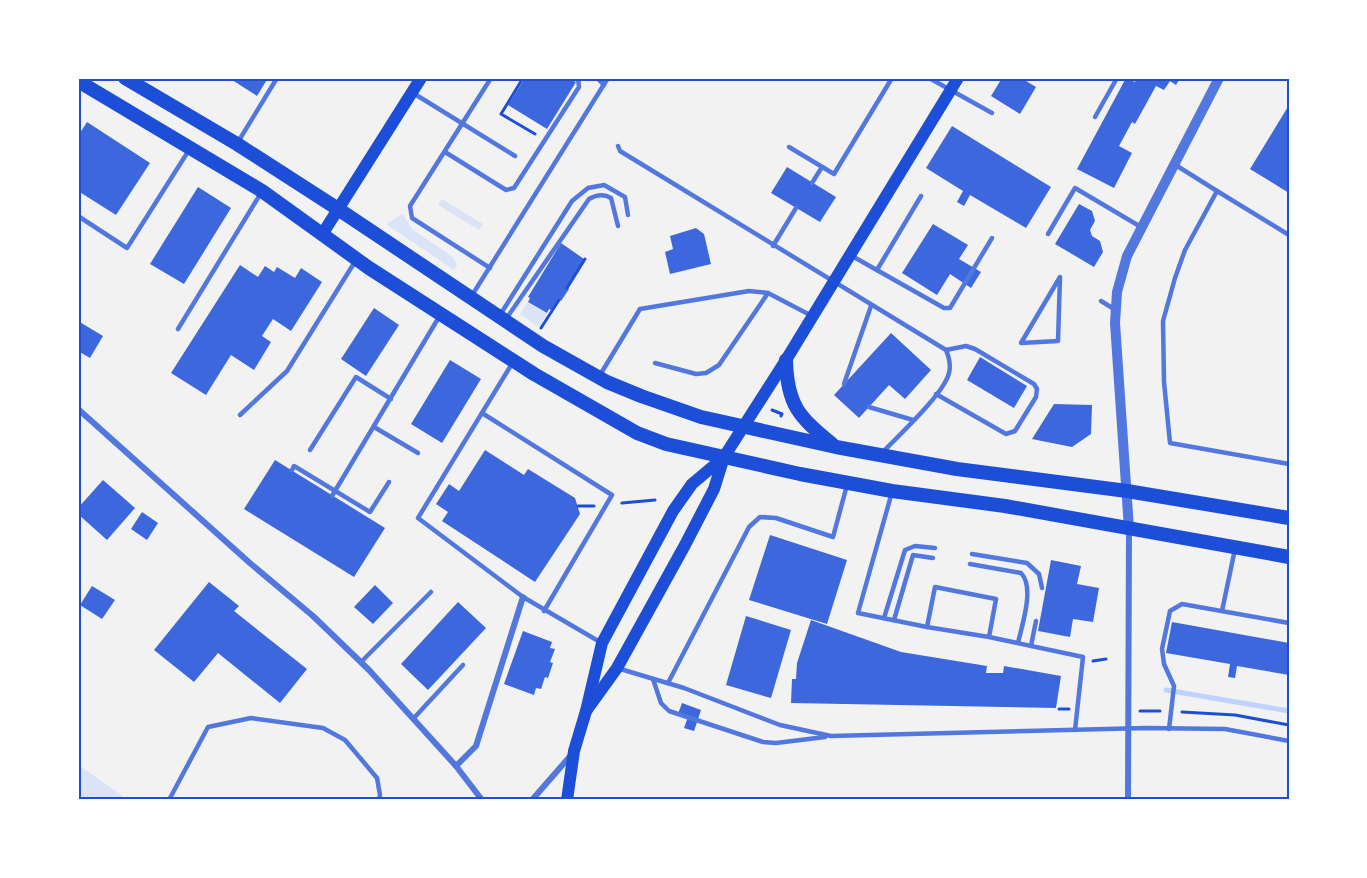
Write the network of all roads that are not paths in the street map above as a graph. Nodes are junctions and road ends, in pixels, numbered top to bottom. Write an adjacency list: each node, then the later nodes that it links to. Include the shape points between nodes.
1 (125, 78): 20 (main road)
2 (277, 78): 20 (lane)
3 (421, 78): 16 (main road)
4 (492, 78): 19 (lane)
5 (578, 78): 24 (lane, via 579,87 514,188 506,190)
6 (597, 78): 14 (lane)
7 (608, 78): 14 (lane)
8 (892, 78): 27 (lane, via 834,174)
9 (929, 78): 15 (lane)
10 (958, 78): 15 (main road)
11 (1117, 78): 18 (lane)
12 (1218, 78): 26 (street)
13 (78, 81): 22 (main road)
14 (604, 85): 45 (lane)
15 (951, 89): 17 (lane); 43 (main road, via 900,183)
16 (411, 92): 19 (lane); 33 (main road)
17 (992, 113)
18 (1095, 117)
19 (462, 123): 24 (lane); 25 (lane)
20 (237, 144): 33 (main road)
21 (618, 146): 42 (lane, via 620,151)
22 (190, 147): 29 (main road); 35 (lane, via 128,248)
23 (789, 147): 27 (lane)
24 (445, 152): 45 (lane, via 410,206 412,218)
25 (515, 156)
26 (1174, 164): 30 (lane); 37 (street)
27 (822, 167): 28 (lane)
28 (812, 183)
29 (262, 191): 38 (main road); 57 (lane)
30 (1217, 191): 40 (lane); 78 (lane, via 1185,250 1163,321 1170,443)
31 (921, 196): 46 (lane)
32 (796, 208): 42 (lane)
33 (338, 209): 38 (main road); 50 (main road)
34 (628, 215): 56 (lane, via 625,197 604,185 588,188 572,201)
35 (78, 216)
36 (618, 226): 56 (lane, via 611,198 596,195 589,199)
37 (1142, 227): 39 (lane, via 1075,188); 53 (street, via 1127,256)
38 (323, 234): 44 (main road)
39 (1048, 234)
40 (1289, 235)
41 (992, 238): 46 (lane, via 950,308 938,307)
42 (773, 246): 48 (lane)
43 (850, 254): 46 (lane); 48 (main road)
44 (357, 259): 54 (main road); 69 (lane, via 287,371)
45 (490, 268): 50 (lane)
46 (877, 270)
47 (1060, 277): 47 (lane, via 1058,341 1021,343 1027,334)
48 (833, 283): 52 (lane); 55 (main road)
49 (768, 293): 55 (lane); 61 (lane, via 719,365 696,374); 62 (lane, via 749,291 640,309)
50 (470, 299): 56 (main road)
51 (1101, 301): 53 (lane)
52 (871, 306): 58 (lane); 63 (lane)
53 (1116, 310): 83 (street)
54 (441, 315): 60 (main road); 65 (lane)
55 (812, 316): 59 (main road)
56 (502, 319): 62 (main road)
57 (178, 329)
58 (946, 350): 64 (lane, via 948,374); 64 (lane, via 966,346 975,349 1034,384 1036,397 1015,431 1002,433)
59 (786, 360): 71 (main road); 73 (main road, via 786,382 799,413)
60 (514, 361): 68 (lane); 77 (main road, via 637,433)
61 (655, 363)
62 (599, 377): 71 (main road, via 701,417)
63 (844, 384)
64 (936, 394): 70 (lane)
65 (390, 399): 72 (lane); 74 (lane, via 356,377)
66 (869, 407): 70 (lane)
67 (78, 409): 107 (street)
68 (482, 413): 95 (lane, via 418,518); 96 (lane, via 612,495)
69 (240, 415)
70 (913, 420): 76 (lane)
71 (744, 426): 73 (main road); 77 (main road)
72 (374, 427): 75 (lane); 84 (lane)
73 (836, 447): 76 (main road)
74 (310, 450)
75 (418, 453)
76 (881, 455): 83 (main road)
77 (724, 457): 81 (main road); 104 (main road, via 692,484 673,511); 109 (main road, via 714,489)
78 (1289, 464)
79 (292, 470): 84 (lane, via 294,466)
80 (389, 482): 84 (lane, via 369,514)
81 (847, 483): 82 (main road); 111 (lane, via 834,537 776,518 760,517 749,527)
82 (892, 491): 86 (main road); 98 (lane, via 858,613)
83 (1127, 491): 85 (main road); 86 (street)
84 (334, 493)
85 (1289, 518)
86 (1129, 529): 88 (main road); 114 (street)
87 (935, 548): 98 (lane, via 915,546 905,550)
88 (1235, 548): 91 (main road); 97 (lane)
89 (972, 554): 93 (lane, via 1027,563 1039,574)
90 (933, 558): 99 (lane, via 913,555)
91 (1289, 558)
92 (970, 564): 105 (lane, via 1021,573 1026,578 1028,589)
93 (1042, 588)
94 (431, 592): 107 (lane)
95 (523, 597): 96 (lane); 120 (street, via 476,746)
96 (544, 610): 104 (lane)
97 (1222, 611): 101 (lane); 115 (lane, via 1182,604 1170,611 1162,649 1174,686)
98 (884, 618): 99 (lane)
99 (894, 620): 102 (lane)
100 (1036, 621): 106 (lane)
101 (1289, 623)
102 (927, 627): 103 (lane); 103 (lane, via 935,587 996,598)
103 (989, 637): 105 (lane)
104 (602, 643): 112 (main road)
105 (1018, 643): 106 (lane)
106 (1031, 646): 116 (lane, via 1083,657)
107 (361, 662): 113 (street)
108 (463, 665): 113 (lane)
109 (617, 668): 110 (lane); 112 (main road)
110 (654, 679): 111 (lane); 117 (lane, via 661,704 669,711 763,742)
111 (668, 683): 117 (lane, via 780,725)
112 (586, 711): 119 (main road)
113 (413, 719): 120 (street)
114 (1128, 728): 115 (lane); 116 (lane); 126 (street)
115 (1169, 729): 118 (lane, via 1225,729)
116 (1075, 730): 117 (lane)
117 (831, 736)
118 (1289, 741)
119 (574, 751): 124 (street); 125 (main road)
120 (456, 766): 123 (street)
121 (169, 800): 122 (lane, via 208,727 251,718 323,728 345,740 377,778)
122 (379, 800)
123 (482, 800)
124 (531, 800)
125 (567, 800)
126 (1128, 800)

